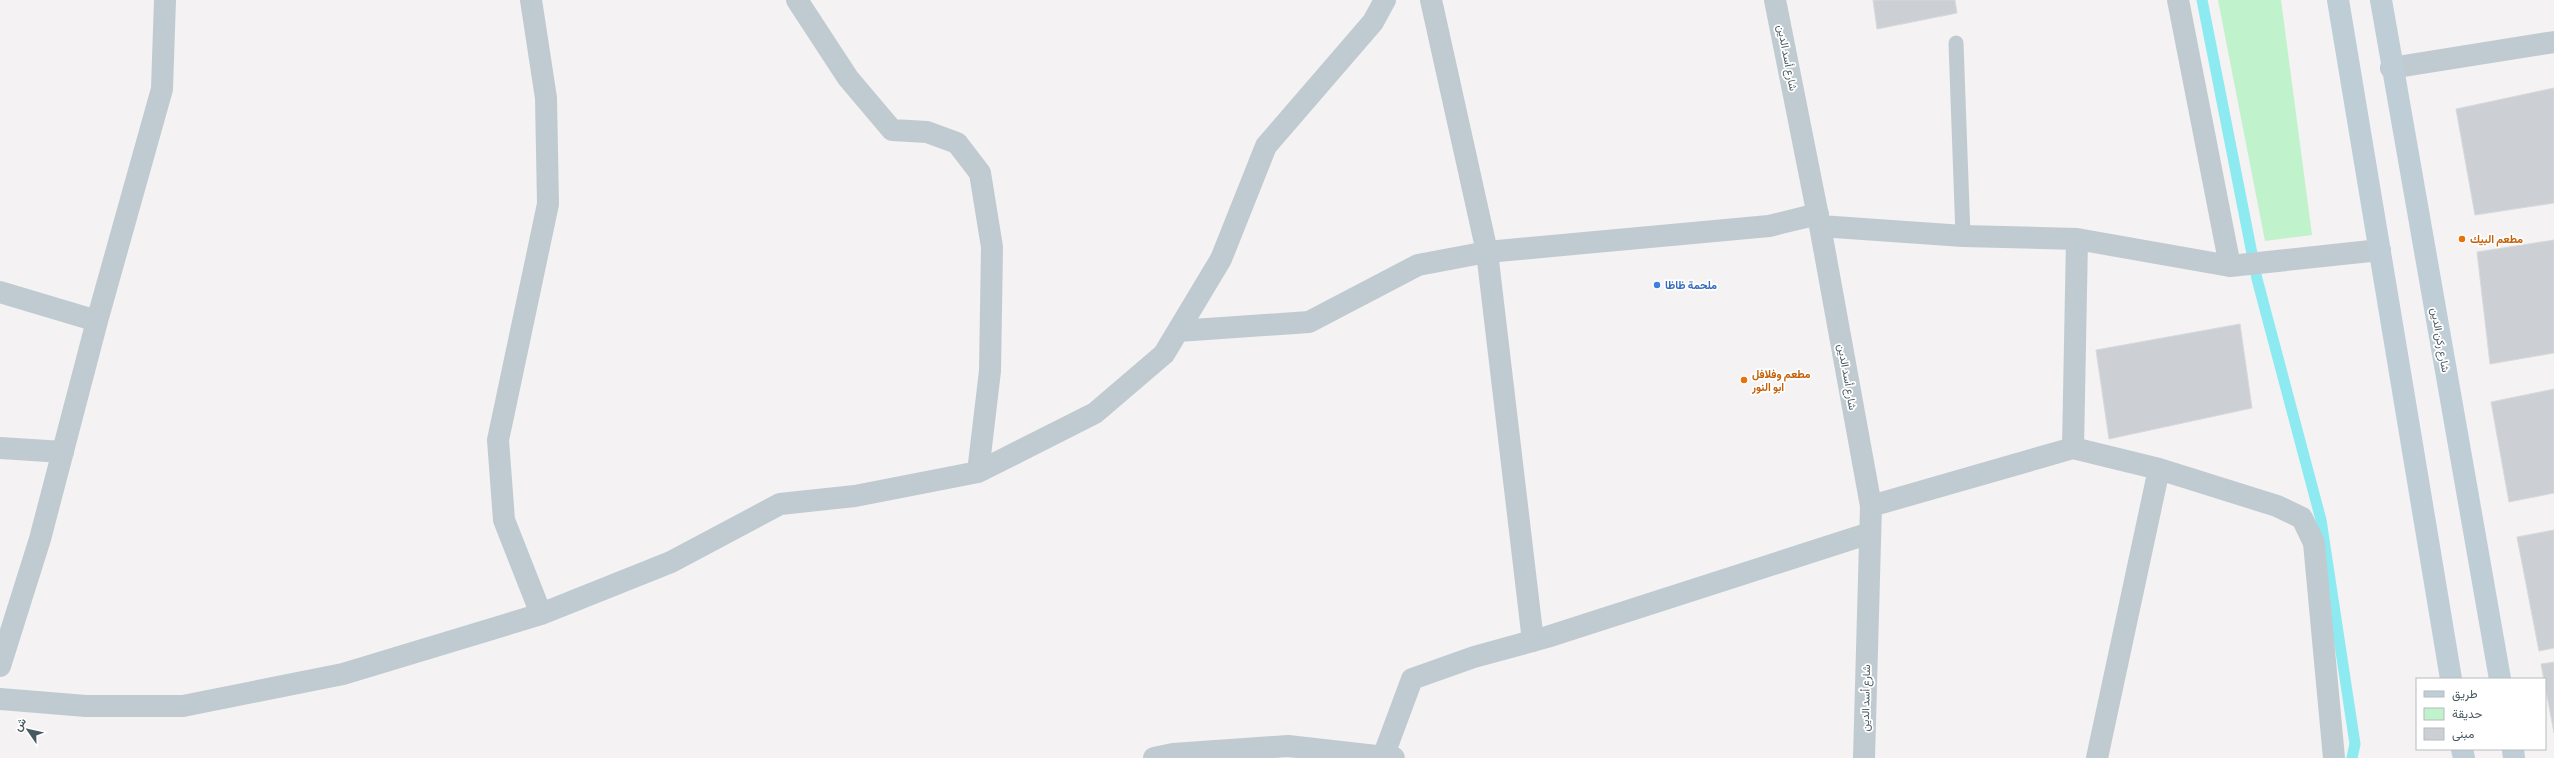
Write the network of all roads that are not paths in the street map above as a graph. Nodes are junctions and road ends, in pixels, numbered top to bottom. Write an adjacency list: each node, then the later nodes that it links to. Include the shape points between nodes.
1 (165, 0): 20 (street, via 162,89)
2 (531, 0): 29 (street, via 546,98 548,204 498,440 504,520)
3 (797, 0): 26 (street, via 848,78 892,130 926,132 956,143 980,174 992,247 990,371)
4 (1386, 0): 21 (street, via 1373,22 1266,146 1221,259)
5 (1431, 0): 17 (street)
6 (1775, 0): 13 (street, شارع أسد الدين)
7 (2178, 0): 18 (street)
8 (2338, 0): 16 (main road)
9 (2381, 0): 12 (main road, شارع ركن الدين)
10 (2554, 42): 12 (street)
11 (1956, 43): 14 (lane)
12 (2391, 68): 33 (main road, شارع ركن الدين)
13 (1819, 220): 14 (street); 17 (street); 27 (street, شارع أسد الدين)
14 (1963, 236): 15 (street)
15 (2077, 239): 18 (street); 23 (street)
16 (2380, 250): 18 (street); 32 (main road)
17 (1487, 252): 21 (street, via 1418,265 1309,322); 30 (street)
18 (2230, 266)
19 (0, 292): 20 (street)
20 (97, 321): 24 (street)
21 (1178, 331): 26 (street, via 1164,354 1095,413)
22 (0, 448): 24 (street)
23 (2073, 448): 25 (street); 27 (street)
24 (63, 452): 31 (street, via 40,539)
25 (2160, 469): 38 (street); 39 (street, via 2277,506 2302,518 2314,543)
26 (978, 472): 29 (street, via 855,496 780,504 671,562)
27 (1871, 506): 28 (street, شارع أسد الدين)
28 (1870, 533): 30 (street); 37 (street, شارع أسد الدين)
29 (541, 614): 34 (street, via 343,674 183,706 86,706)
30 (1533, 641): 36 (street, via 1474,656 1412,679)
31 (0, 666)
32 (2451, 678)
33 (2500, 678)
34 (0, 699)
35 (1167, 757): 36 (street, via 1288,746)
36 (1388, 757)
37 (1864, 758)
38 (2097, 758)
39 (2334, 758)

